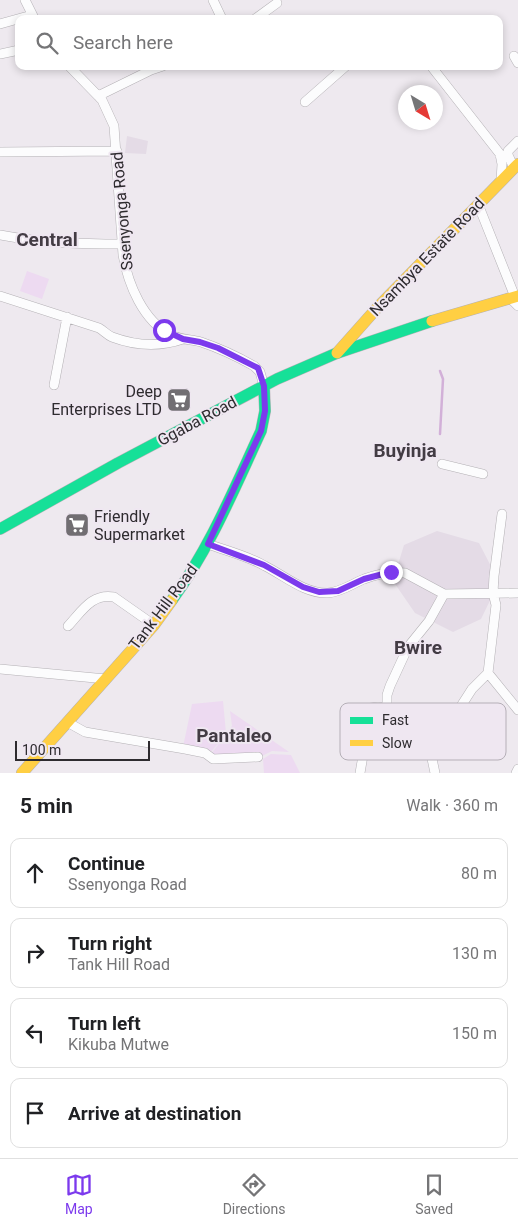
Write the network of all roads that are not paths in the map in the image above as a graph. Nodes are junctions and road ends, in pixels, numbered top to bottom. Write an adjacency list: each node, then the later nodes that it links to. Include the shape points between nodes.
1 (25, 0): 4 (street)
2 (213, 0): 5 (street)
3 (277, 3): 6 (street)
4 (32, 15)
5 (220, 15)
6 (260, 15)
7 (15, 21): 8 (street)
8 (0, 24)
9 (15, 51): 10 (street)
10 (0, 54)
11 (73, 70): 15 (street, Ssenyonga Road)
12 (150, 70): 15 (street)
13 (341, 70): 16 (street)
14 (434, 70): 21 (street, via 500,154)
15 (98, 96): 18 (street, Ssenyonga Road, via 112,117)
16 (305, 102)
17 (518, 141): 20 (street, via 508,151)
18 (117, 151): 19 (street); 24 (street, Ssenyonga Road)
19 (0, 152)
20 (516, 166): 21 (street, Nsambya Estate Road)
21 (501, 181): 22 (street, Nsambya Estate Road)
22 (478, 204): 26 (street); 29 (street, Nsambya Estate Road)
23 (0, 235): 24 (street, via 29,241)
24 (123, 244): 28 (street, Ssenyonga Road, via 126,272 140,303 164,330)
25 (0, 296): 27 (street)
26 (515, 300): 29 (street, Ggaba Road)
27 (67, 317): 28 (street, via 126,341 157,346); 30 (street)
28 (183, 339): 31 (street, Ssenyonga Road, via 200,342 254,366 260,372)
29 (337, 352): 31 (street, Ggaba Road)
30 (54, 385)
31 (264, 386): 35 (street, Ggaba Road); 36 (street, Tank Hill Road, via 265,411 261,431)
32 (442, 464): 33 (street)
33 (483, 474)
34 (502, 514): 37 (street)
35 (0, 529)
36 (208, 544): 39 (street, via 264,565 303,587 319,592 338,591 364,579 398,572); 40 (street, Tank Hill Road)
37 (493, 593): 38 (street); 39 (street); 43 (street, via 496,605)
38 (518, 593)
39 (444, 594): 45 (street, via 429,621 408,646 387,695)
40 (154, 625): 41 (street, via 107,595 95,598); 44 (street, Tank Hill Road)
41 (68, 626)
42 (0, 669): 44 (street)
43 (488, 673): 46 (street); 47 (street)
44 (106, 679): 48 (street, Tank Hill Road)
45 (387, 703)
46 (463, 703)
47 (518, 710)
48 (67, 722): 49 (street, via 85,732 185,749 213,759); 53 (street, Tank Hill Road)
49 (258, 757)
50 (362, 760): 54 (street)
51 (432, 760): 55 (street)
52 (518, 769): 56 (street)
53 (22, 773)
54 (360, 773)
55 (435, 773)
56 (516, 773)

